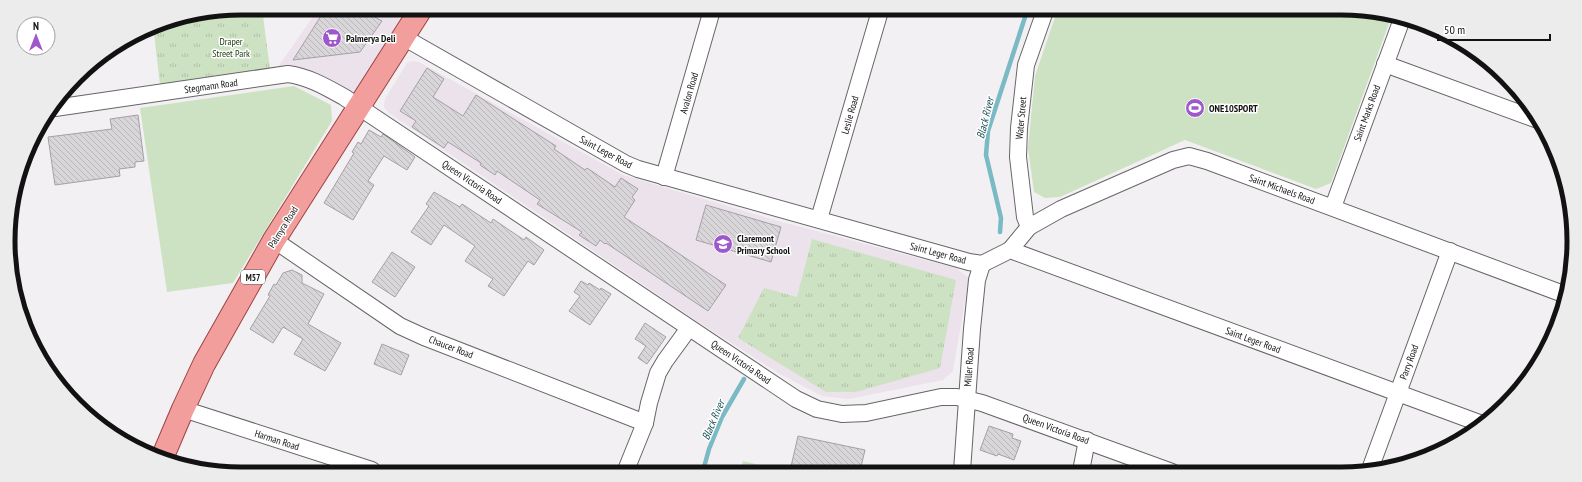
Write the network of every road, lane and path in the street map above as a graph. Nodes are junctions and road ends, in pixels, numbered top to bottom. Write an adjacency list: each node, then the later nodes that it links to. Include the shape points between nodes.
1 (417, 15): 6 (main road, Palmyra Road / M57)
2 (711, 15): 11 (street, Avalon Road)
3 (879, 15): 13 (street, Leslie Road)
4 (1044, 15): 14 (street, Water Street, via 1026,66 1019,128 1018,157 1025,217)
5 (1400, 23): 7 (street, Saint Marks Road)
6 (403, 38): 9 (main road, Palmyra Road / M57); 11 (street, Saint Leger Road, via 626,164)
7 (1385, 64): 10 (street); 12 (street, Saint Marks Road)
8 (59, 107): 9 (street, Stegmann Road, via 288,74 323,85)
9 (359, 107): 15 (main road, Palmyra Road / M57); 20 (street, Queen Victoria Road)
10 (1530, 117)
11 (664, 177): 13 (street, Saint Leger Road)
12 (1332, 207): 14 (street, Saint Michaels Road, via 1207,160 1185,156 1098,192); 17 (street, Saint Michaels Road)
13 (819, 219): 18 (street, Saint Leger Road)
14 (1029, 227): 16 (street, Saint Michaels Road)
15 (274, 240): 23 (main road, Palmyra Road / M57, via 204,364); 25 (street, Chaucer Road, via 400,326)
16 (1010, 250): 18 (street); 21 (street, Saint Leger Road)
17 (1450, 251): 19 (street, Saint Michaels Road); 21 (street, Parry Road)
18 (982, 264): 22 (street, Miller Road, via 972,328)
19 (1561, 293)
20 (689, 328): 22 (street, Queen Victoria Road, via 796,399 817,409 855,414 941,397); 25 (street, via 658,373)
21 (1397, 394): 24 (street, Saint Leger Road); 28 (street, Parry Road)
22 (968, 399): 26 (street, Queen Victoria Road); 31 (street, Miller Road)
23 (183, 409): 27 (main road, Palmyra Road / M57); 29 (street, Harman Road)
24 (1476, 422)
25 (645, 423): 30 (street)
26 (1086, 440): 32 (street); 33 (street, Queen Victoria Road)
27 (164, 453)
28 (1372, 465)
29 (363, 467)
30 (627, 467)
31 (962, 467)
32 (1082, 467)
33 (1159, 467)

